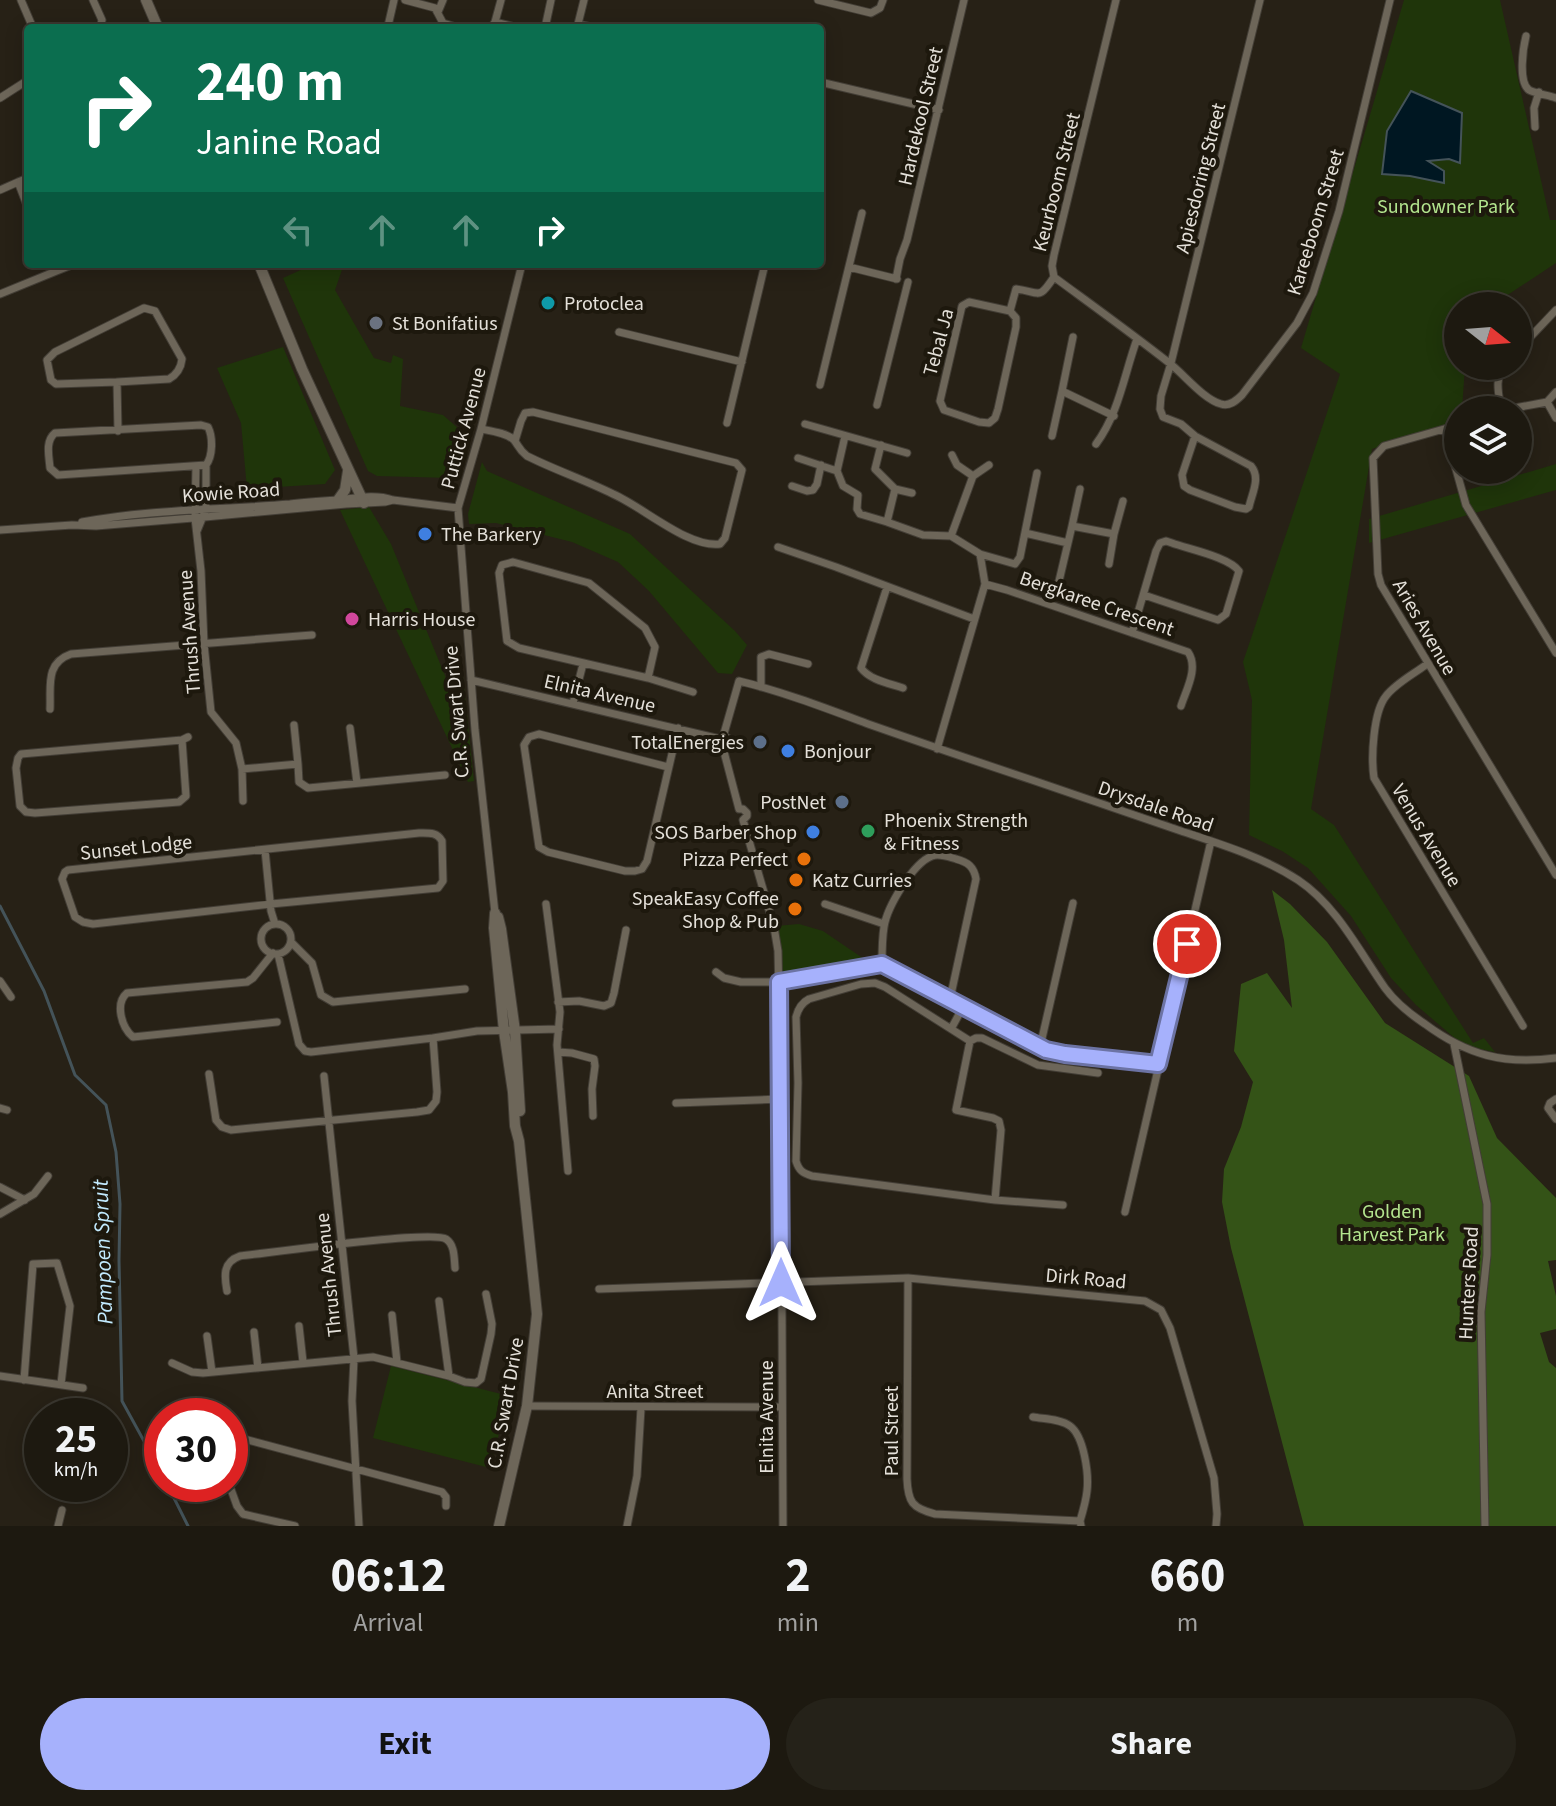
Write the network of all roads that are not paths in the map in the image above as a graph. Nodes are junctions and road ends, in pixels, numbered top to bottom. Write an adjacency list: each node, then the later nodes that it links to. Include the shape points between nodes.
1 (21, 0): 18 (street)
2 (93, 0): 19 (street)
3 (146, 0): 20 (street)
4 (394, 0): 21 (street)
5 (405, 0): 17 (street)
6 (443, 0): 17 (street)
7 (501, 0): 23 (street)
8 (551, 0): 24 (street)
9 (584, 0): 25 (street)
10 (818, 0): 16 (street)
11 (883, 0): 16 (street, via 871,13)
12 (964, 0): 32 (street, Hardekool Street)
13 (1116, 0): 44 (street, Keurboom Street, via 1054,255)
14 (1260, 0): 54 (street, Apiesdoring Street)
15 (1390, 0): 54 (street, Kareeboom Street, via 1339,211 1305,311 1232,403 1213,400)
16 (830, 2)
17 (438, 12): 22 (street)
18 (31, 24)
19 (101, 24)
20 (156, 24)
21 (388, 24)
22 (442, 24)
23 (493, 24)
24 (546, 24)
25 (578, 24)
26 (1526, 36): 29 (street, via 1525,83)
27 (24, 83): 30 (street)
28 (824, 83): 32 (street)
29 (1539, 92): 31 (street); 33 (street)
30 (0, 98)
31 (1556, 98)
32 (939, 110): 45 (street, Hardekool Street)
33 (1535, 127)
34 (24, 180): 35 (street)
35 (18, 182): 36 (street); 37 (street)
36 (0, 190)
37 (24, 198)
38 (862, 213): 39 (street)
39 (849, 267): 45 (street); 56 (street)
40 (53, 268): 46 (street)
41 (261, 268): 82 (street)
42 (521, 268): 66 (street, Puttick Avenue)
43 (764, 268): 53 (street)
44 (1054, 277): 48 (street, via 1043,293 1016,289); 52 (street, Keurboom Street)
45 (896, 279): 60 (street, via 909,282)
46 (0, 294)
47 (1556, 310): 50 (street)
48 (1010, 311): 48 (street, Tebal Ja, via 1016,327 995,418 985,423 944,410 941,392 964,304)
49 (619, 332): 53 (street)
50 (1532, 335)
51 (1073, 337): 57 (street)
52 (1137, 339): 54 (street, Keurboom Street); 62 (street)
53 (742, 362): 64 (street)
54 (1171, 363): 71 (street, Apiesdoring Street, via 1161,413)
55 (117, 382): 55 (street, via 56,384 47,360 151,309 182,359 181,366 169,379); 68 (street)
56 (820, 385)
57 (1062, 391): 62 (street); 70 (street)
58 (1556, 392): 59 (street)
59 (1547, 402): 61 (street); 63 (street)
60 (877, 405)
61 (1532, 405)
62 (1114, 416): 73 (street)
63 (1556, 418)
64 (727, 423)
65 (805, 424): 69 (street)
66 (481, 429): 72 (street); 94 (street, Puttick Avenue)
67 (1444, 430): 119 (street, Aries Avenue, via 1384,446 1373,458 1378,574)
68 (118, 431): 78 (street, via 205,426 211,443); 81 (street, via 51,435 50,468 58,475)
69 (845, 436): 74 (street); 83 (street)
70 (1052, 436)
71 (1195, 436): 71 (street, via 1182,475 1184,486 1246,509 1255,471)
72 (515, 441): 72 (street, via 527,456 617,495 693,539 715,545 725,538 742,470 736,463 533,412 525,413)
73 (1096, 444)
74 (881, 445): 75 (street); 88 (street, via 875,469)
75 (907, 453)
76 (952, 455): 85 (street)
77 (798, 458): 79 (street)
78 (206, 465): 81 (street); 95 (street)
79 (821, 465): 83 (street); 87 (street, via 813,490)
80 (989, 465): 85 (street)
81 (196, 466): 96 (street, Thrush Avenue)
82 (349, 469): 91 (street); 92 (street)
83 (837, 471): 97 (street, via 843,486 858,495 858,512)
84 (1037, 473): 101 (street)
85 (973, 476): 103 (street)
86 (1460, 484): 116 (street, via 1466,505)
87 (792, 486)
88 (895, 489): 90 (street); 97 (street)
89 (1080, 489): 98 (street)
90 (912, 493)
91 (338, 500): 92 (street, Kowie Road); 95 (street, Kowie Road)
92 (362, 500): 94 (street, Kowie Road, via 383,496); 95 (street, Kowie Road)
93 (1123, 501): 102 (street)
94 (458, 508): 121 (street, C.R. Swart Drive)
95 (206, 513): 96 (street, Kowie Road); 100 (street)
96 (195, 514): 99 (street, Kowie Road); 100 (street, Thrush Avenue)
97 (887, 522): 103 (street, via 923,535)
98 (1072, 526): 102 (street); 104 (street)
99 (0, 530)
100 (197, 531): 115 (street, Thrush Avenue)
101 (1025, 533): 104 (street); 106 (street, via 1016,563)
102 (1114, 534): 107 (street)
103 (951, 536): 106 (street)
104 (1068, 543): 108 (street)
105 (778, 547): 110 (street)
106 (980, 554): 109 (street)
107 (1109, 564)
108 (1059, 581)
109 (985, 584): 112 (street); 113 (street, Bergkaree Crescent)
110 (887, 587): 112 (street); 123 (street, via 861,668)
111 (1144, 595): 111 (street, via 1218,620 1226,614 1239,571 1226,561 1163,542); 113 (street)
112 (974, 619): 133 (street)
113 (1132, 633): 126 (street, Bergkaree Crescent, via 1183,649 1193,658)
114 (312, 635): 115 (street)
115 (204, 644): 127 (street, via 63,657 51,672); 136 (street, Thrush Avenue, via 211,712 236,743)
116 (1556, 653)
117 (583, 664): 120 (street); 120 (street, via 507,641 502,565 513,562 599,589 651,635 655,647); 125 (street)
118 (808, 664): 122 (street, via 765,654)
119 (1427, 664): 142 (street, Aries Avenue); 163 (street, Venus Avenue, via 1392,689 1379,706 1374,778)
120 (648, 678): 124 (street)
121 (471, 680): 125 (street, Elnita Avenue); 147 (street, C.R. Swart Drive)
122 (761, 687): 131 (street, via 739,681); 133 (street, Drysdale Road)
123 (903, 688)
124 (693, 692)
125 (573, 703): 130 (street, Elnita Avenue)
126 (1181, 706)
127 (50, 709)
128 (294, 725): 134 (street)
129 (350, 728): 138 (street)
130 (678, 728): 131 (street, Elnita Avenue); 135 (street)
131 (722, 738): 156 (street, Elnita Avenue, via 719,744 739,809 735,816 743,820 774,927)
132 (185, 739): 132 (street, via 187,791 179,802 35,813 20,806 16,768 21,754)
133 (937, 749): 140 (street, Drysdale Road)
134 (298, 764): 136 (street); 138 (street, via 299,782 308,788)
135 (668, 767): 135 (street, via 642,869 625,871 539,847 524,745 529,737 544,735)
136 (242, 769): 139 (street, Thrush Avenue)
137 (445, 775): 138 (street)
138 (357, 783)
139 (243, 801)
140 (1211, 841): 169 (street, Drysdale Road, via 1269,864 1317,896 1403,1008); 173 (street)
141 (265, 850): 144 (street); 144 (street, Sunset Lodge, via 419,833 432,833 442,841 443,881 438,888); 144 (street, Sunset Lodge, via 68,870 62,879 75,917 93,924)
142 (1556, 875)
143 (1073, 903): 170 (street)
144 (271, 904): 148 (street)
145 (546, 904): 160 (street)
146 (825, 904): 149 (street)
147 (495, 913): 166 (street, C.R. Swart Drive)
148 (275, 924): 151 (street, via 287,929); 152 (street, via 262,938 265,948)
149 (884, 924): 153 (street); 159 (street, via 901,887 930,856 971,866 976,879)
150 (626, 930): 160 (street, via 611,1003)
151 (291, 942): 152 (street); 157 (street, via 312,963 319,993 330,1001)
152 (275, 953): 162 (street, via 247,982 127,993 120,1006 124,1028 133,1037); 167 (street, via 305,1051)
153 (882, 964): 156 (street); 159 (street)
154 (716, 972): 156 (street, via 741,982)
155 (0, 981): 158 (street)
156 (779, 982): 177 (street, Elnita Avenue)
157 (465, 989)
158 (11, 997)
159 (950, 999): 161 (street)
160 (558, 1002): 164 (street)
161 (963, 1007): 165 (street); 170 (street)
162 (277, 1022)
163 (1523, 1026)
164 (559, 1029): 166 (street); 171 (street)
165 (951, 1029): 168 (street); 187 (street, via 875,983 804,1001 796,1017 796,1161 812,1176)
166 (510, 1031): 167 (street); 214 (street, C.R. Swart Drive, via 515,1126 537,1314)
167 (433, 1038): 182 (street, via 437,1092 429,1110)
168 (970, 1041): 174 (street, via 982,1038 1045,1067); 187 (street, via 956,1110 999,1121)
169 (1454, 1044): 172 (street, Drysdale Road, via 1510,1060); 233 (street, Hunters Road, via 1487,1204 1481,1312)
170 (1040, 1047): 173 (street)
171 (558, 1052): 180 (street, via 594,1059); 183 (street)
172 (1556, 1058)
173 (1158, 1064): 189 (street)
174 (1098, 1073)
175 (209, 1074): 182 (street, via 216,1120 226,1129)
176 (324, 1076): 182 (street, Thrush Avenue)
177 (781, 1099): 179 (street); 194 (street, Elnita Avenue)
178 (1556, 1099): 181 (street, via 1548,1108)
179 (676, 1103)
180 (593, 1116)
181 (1556, 1119)
182 (328, 1121): 191 (street, Thrush Avenue)
183 (568, 1171)
184 (48, 1176): 186 (street)
185 (0, 1187): 186 (street)
186 (25, 1200): 190 (street)
187 (995, 1200): 188 (street)
188 (1063, 1205)
189 (1125, 1212)
190 (0, 1214)
191 (341, 1244): 192 (street, via 439,1236 450,1243); 196 (street, via 233,1258 225,1270); 203 (street, Thrush Avenue)
192 (455, 1268)
193 (908, 1278): 194 (street, Dirk Road); 223 (street, Paul Street, via 907,1493 922,1511); 232 (street, Dirk Road, via 1135,1298 1157,1307 1166,1316 1208,1458 1216,1489)
194 (781, 1283): 195 (street, Dirk Road); 215 (street, Elnita Avenue)
195 (599, 1289)
196 (227, 1291)
197 (486, 1294): 210 (street, via 492,1324 481,1379 472,1383)
198 (439, 1301): 210 (street)
199 (392, 1315): 205 (street)
200 (299, 1326): 204 (street)
201 (254, 1332): 207 (street)
202 (207, 1336): 208 (street)
203 (354, 1358): 204 (street); 205 (street); 219 (street, Thrush Avenue)
204 (303, 1362): 207 (street)
205 (397, 1362): 210 (street)
206 (172, 1363): 208 (street, via 192,1372)
207 (258, 1368): 208 (street)
208 (212, 1372)
209 (0, 1376): 211 (street)
210 (449, 1376)
211 (24, 1380): 212 (street); 212 (street, via 33,1264 57,1263 70,1306)
212 (61, 1384): 213 (street)
213 (83, 1388)
214 (527, 1406): 216 (street, Anita Street); 228 (street, C.R. Swart Drive)
215 (782, 1407): 216 (street, Anita Street); 230 (street, Elnita Avenue)
216 (641, 1408): 229 (street, via 637,1476)
217 (1033, 1417): 224 (street, via 1065,1423 1077,1434 1088,1482)
218 (248, 1440): 219 (street)
219 (355, 1470): 221 (street, via 445,1493); 227 (street, Thrush Avenue)
220 (236, 1502): 226 (street, via 243,1514)
221 (446, 1506)
222 (62, 1510): 225 (street)
223 (981, 1517): 224 (street, Paul Street); 231 (street)
224 (1080, 1524)
225 (58, 1526)
226 (295, 1526)
227 (359, 1526)
228 (499, 1526)
229 (627, 1526)
230 (783, 1526)
231 (981, 1526)
232 (1216, 1526)
233 (1485, 1526)

